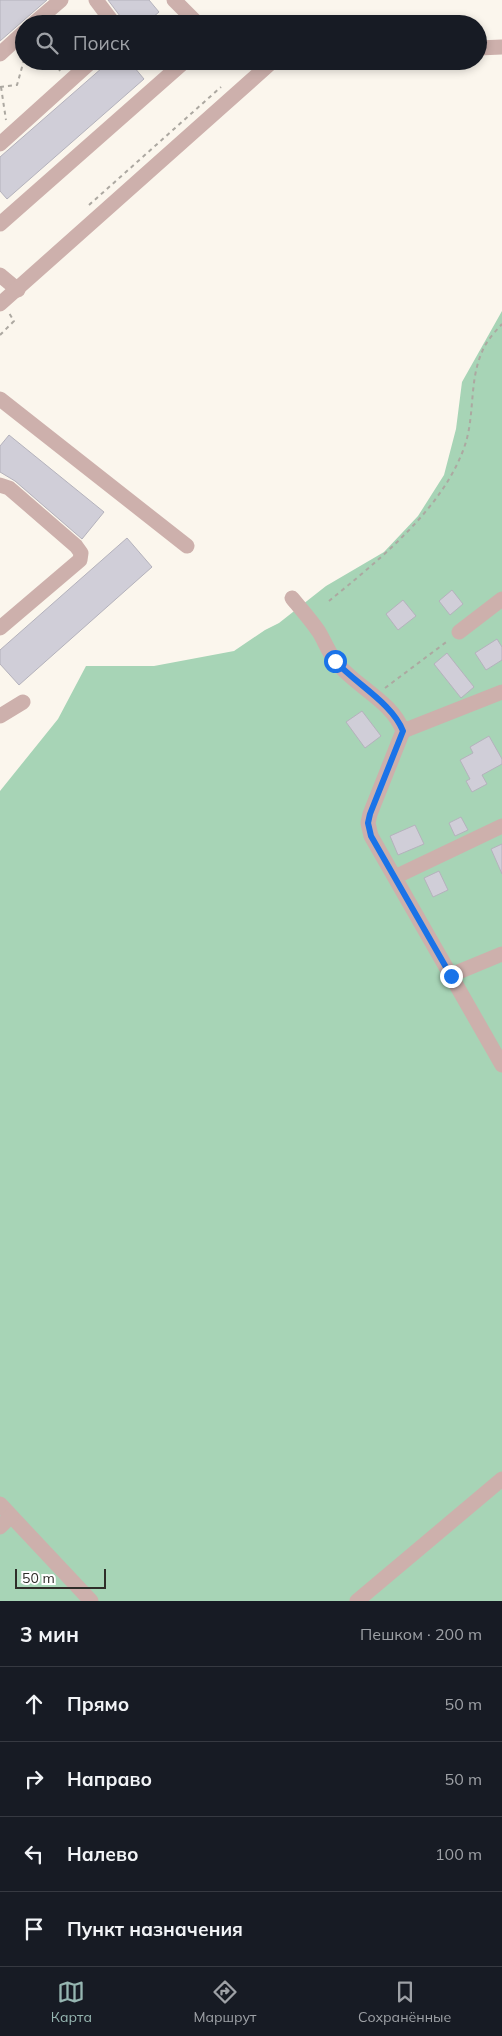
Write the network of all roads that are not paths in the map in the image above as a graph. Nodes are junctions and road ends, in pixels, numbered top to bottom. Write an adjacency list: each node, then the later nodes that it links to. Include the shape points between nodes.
1 (61, 0): 4 (street)
2 (96, 0): 5 (street)
3 (174, 0): 6 (street)
4 (44, 15)
5 (107, 15)
6 (189, 15)
7 (15, 40): 10 (street)
8 (502, 47): 9 (street)
9 (487, 48)
10 (0, 54)
11 (82, 70): 14 (street)
12 (175, 70): 15 (street)
13 (263, 70): 17 (street)
14 (4, 141)
15 (1, 221)
16 (0, 275): 17 (street)
17 (18, 290): 18 (street)
18 (0, 304)
19 (0, 399): 21 (street)
20 (0, 485): 24 (street, via 9,488 81,553 80,560)
21 (187, 546)
22 (292, 598): 29 (street, via 319,632 335,661 398,719)
23 (502, 599): 25 (street)
24 (0, 628)
25 (459, 632)
26 (502, 692): 29 (street)
27 (24, 702): 28 (street)
28 (0, 716)
29 (403, 731): 31 (street, via 368,823 371,836)
30 (502, 826): 31 (street)
31 (395, 877): 33 (street)
32 (502, 954): 33 (street)
33 (451, 976): 34 (street)
34 (502, 1065)
35 (502, 1479): 40 (street)
36 (0, 1504): 37 (street)
37 (12, 1516): 38 (street); 39 (street)
38 (0, 1527)
39 (91, 1601)
40 (357, 1601)

